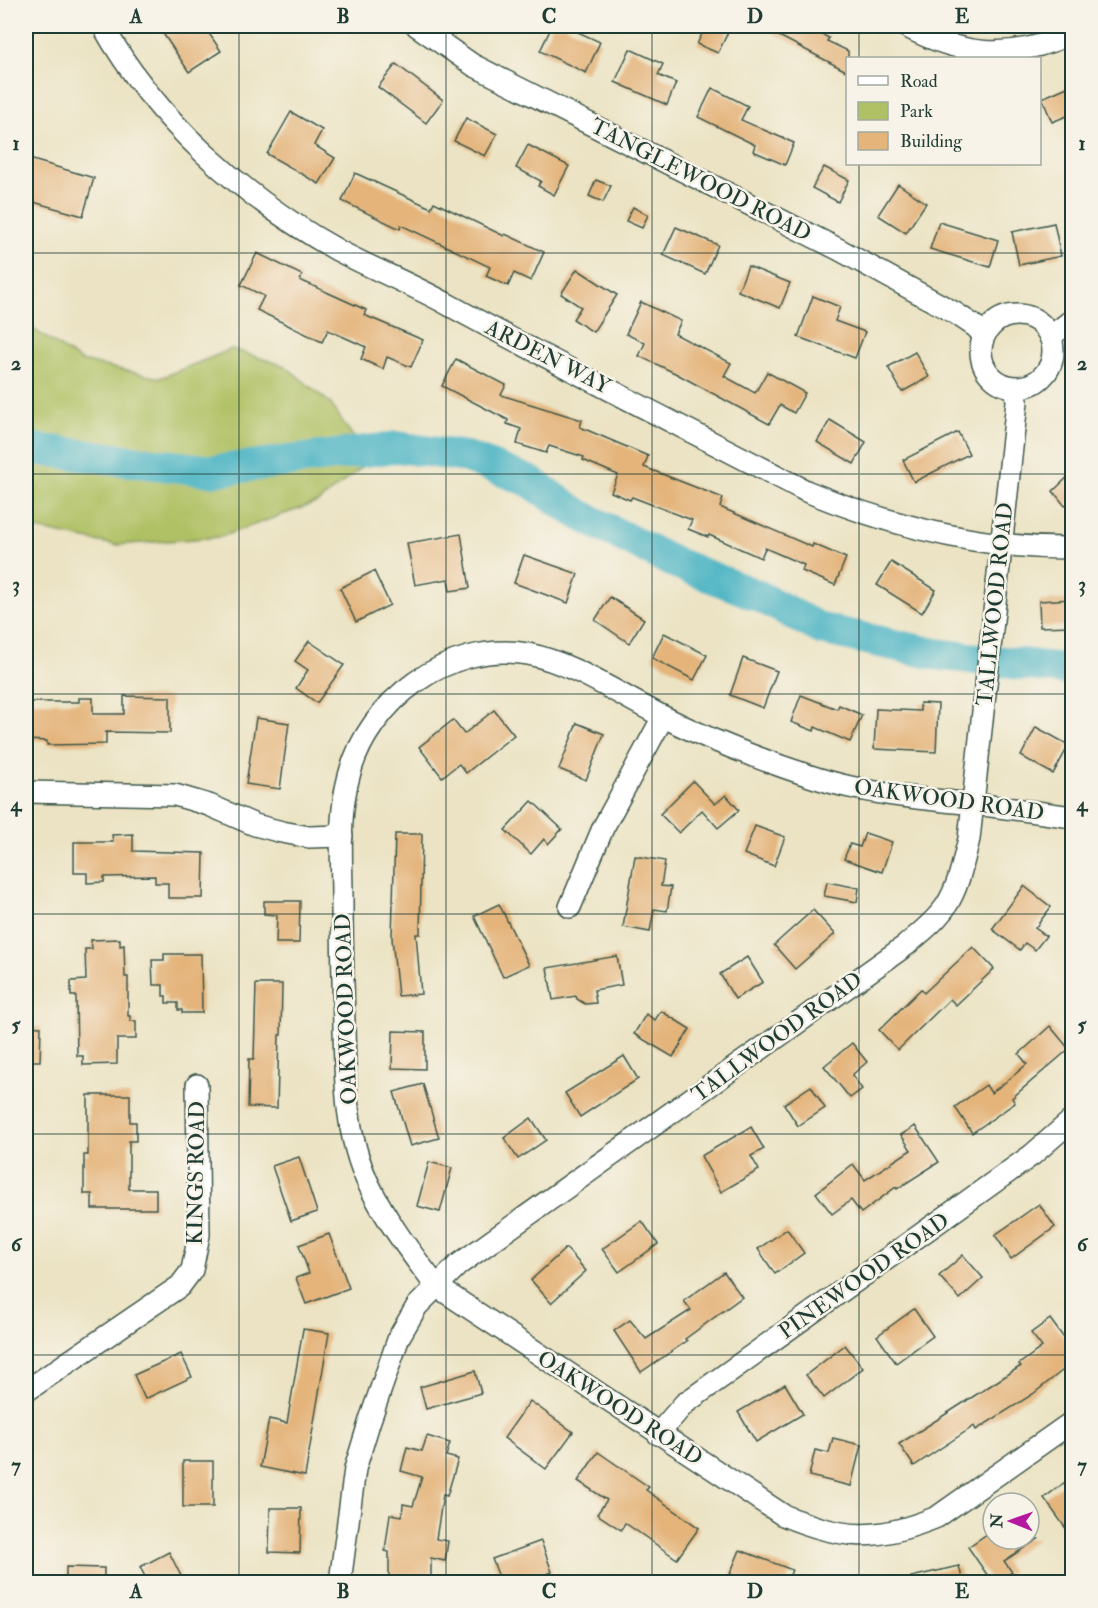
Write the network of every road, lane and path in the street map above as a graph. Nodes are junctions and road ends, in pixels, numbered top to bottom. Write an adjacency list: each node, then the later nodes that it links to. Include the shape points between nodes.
1 (103, 26): 9 (street, ARDEN WAY, via 169,118 254,195 341,252 424,291 806,491 898,523)
2 (417, 26): 6 (street, TANGLEWOOD ROAD, via 473,65 838,249 955,313)
3 (905, 26): 4 (street, via 944,44 1000,53 1024,51)
4 (1072, 33)
5 (1072, 320): 7 (street)
6 (984, 336): 7 (street, via 1000,319 1011,315 1034,320); 8 (street, via 981,358 985,369 998,382)
7 (1050, 337): 8 (street, via 1052,360 1047,371 1039,380)
8 (1016, 388): 9 (street, TALLWOOD ROAD)
9 (1001, 543): 10 (street, ARDEN WAY); 13 (street, TALLWOOD ROAD)
10 (1072, 548)
11 (663, 717): 13 (street, OAKWOOD ROAD, via 748,754 817,778 891,795); 15 (street, OAKWOOD ROAD, via 583,675 536,657 507,653 463,659 434,670 413,684 386,706 370,728 348,778); 16 (street, via 603,828)
12 (26, 792): 15 (street, via 175,795 282,832 309,837)
13 (972, 804): 14 (street, OAKWOOD ROAD); 19 (street, TALLWOOD ROAD, via 960,876 945,906 927,927 458,1265)
14 (1072, 816)
15 (342, 836): 19 (street, OAKWOOD ROAD, via 349,1125 368,1182 398,1235)
16 (570, 907)
17 (197, 1085): 20 (street, KINGS ROAD, via 199,1235 192,1270 180,1286)
18 (1072, 1120): 22 (street, PINEWOOD ROAD, via 1032,1155 684,1404)
19 (436, 1286): 22 (street, OAKWOOD ROAD); 23 (street, TALLWOOD ROAD, via 417,1306 399,1337 369,1420 356,1469)
20 (26, 1391)
21 (1072, 1422): 22 (street, OAKWOOD ROAD, via 937,1517 885,1534 852,1536 814,1528 783,1515)
22 (658, 1434)
23 (340, 1582)

